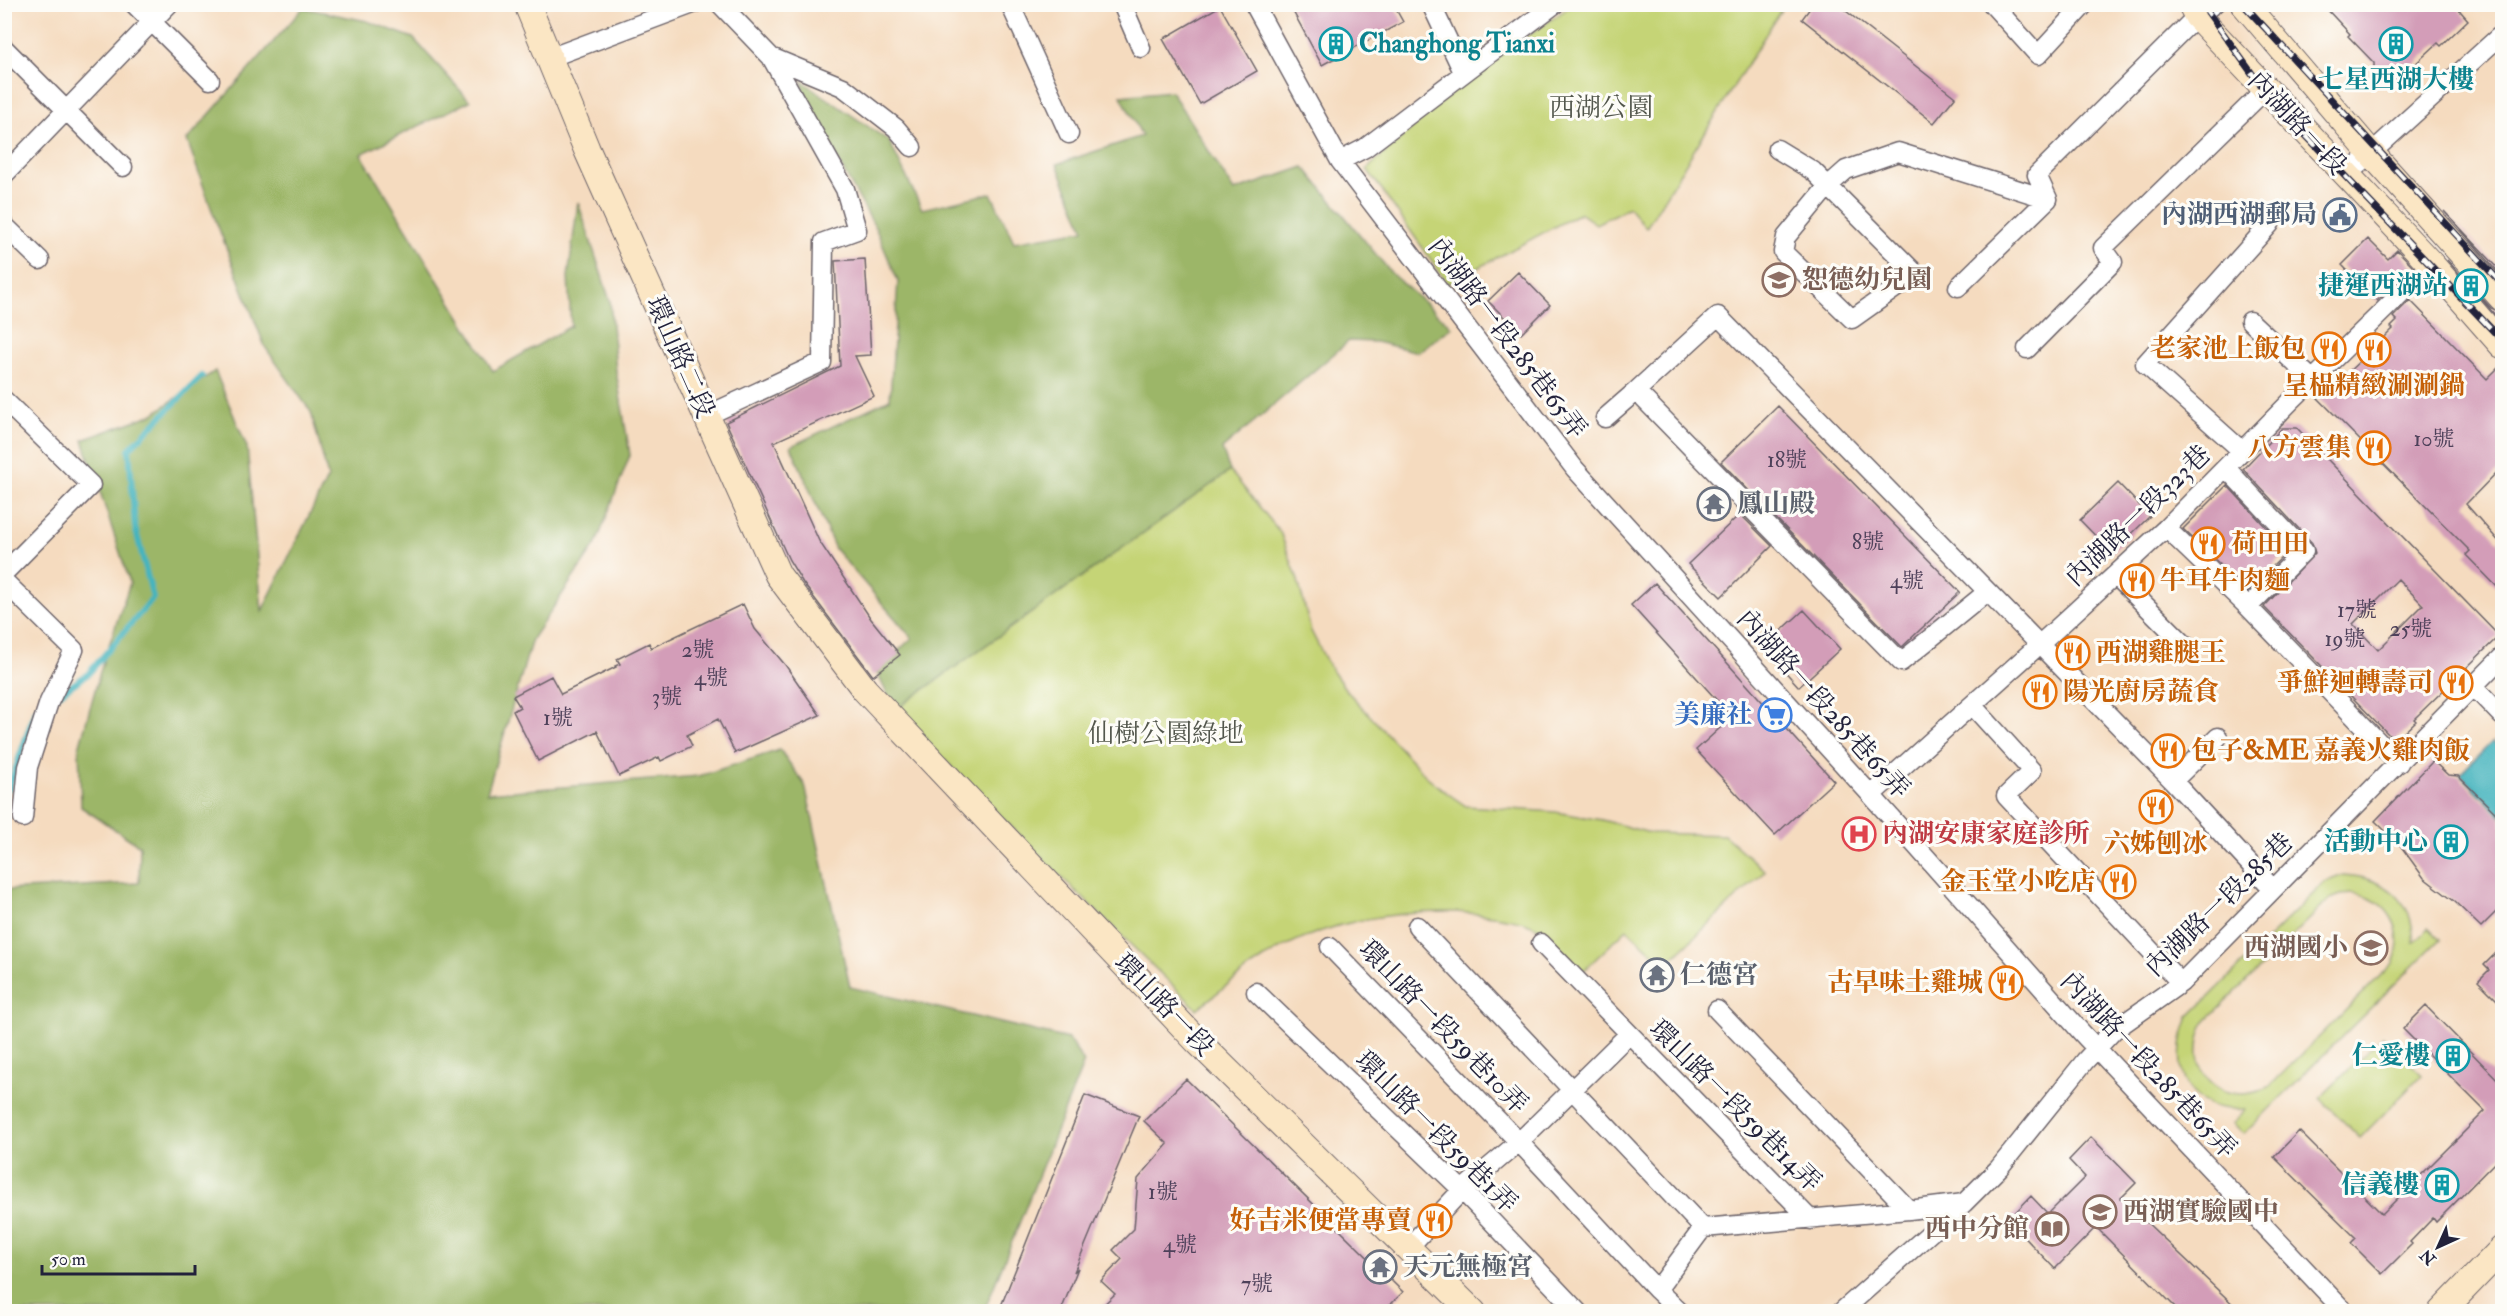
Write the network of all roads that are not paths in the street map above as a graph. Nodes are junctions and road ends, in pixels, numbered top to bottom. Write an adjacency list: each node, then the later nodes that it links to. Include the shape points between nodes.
1 (134, 4): 15 (street)
2 (169, 4): 15 (street)
3 (527, 4): 20 (street, 環山路二段)
4 (693, 4): 20 (street)
5 (720, 4): 19 (street)
6 (1010, 4): 25 (street)
7 (1122, 4): 18 (street)
8 (1254, 4): 29 (street, 內湖路一段285巷65弄)
9 (1431, 4): 21 (street)
10 (1555, 4): 21 (street)
11 (1992, 4): 12 (street, via 2038,55)
12 (2085, 4)
13 (2244, 4): 28 (street, 內湖路一段)
14 (2201, 8): 23 (street, 內湖路一段); 34 (street, via 2037,176)
15 (152, 22): 22 (street); 24 (street)
16 (2502, 34): 28 (street)
17 (4, 48): 24 (street)
18 (1141, 48)
19 (771, 57): 26 (street, via 843,87 896,128); 47 (street, via 845,189 857,230 824,242 822,362)
20 (549, 58): 47 (street, 環山路二段)
21 (1463, 72): 29 (street, via 1365,148)
22 (210, 80)
23 (2265, 90): 32 (street, 內湖路一段); 43 (street, via 2103,248 2113,262)
24 (67, 110): 30 (street); 31 (street)
25 (1069, 134)
26 (912, 147)
27 (1777, 149): 33 (street, via 1813,171)
28 (2371, 153): 32 (street); 40 (street, 內湖路一段)
29 (1340, 161): 67 (street, 內湖路一段285巷65弄, via 1575,469)
30 (123, 167)
31 (4, 175)
32 (2347, 175): 38 (street, 內湖路一段)
33 (1828, 186): 33 (street, via 1912,270 1907,280 1852,319 1783,252 1786,237); 34 (street, via 1846,170 1898,152)
34 (2048, 199): 39 (street)
35 (2270, 224): 49 (street, via 2145,364)
36 (4, 225): 37 (street)
37 (40, 260)
38 (2431, 264): 42 (street, 內湖路一段); 44 (street, 內湖路一段323巷)
39 (1958, 287)
40 (2502, 298)
41 (2250, 321): 44 (street)
42 (2502, 345)
43 (2027, 349)
44 (2314, 381): 49 (street, 內湖路一段323巷)
45 (1635, 391): 48 (street); 55 (street, via 1901,662); 55 (street, via 1718,316)
46 (4, 400): 52 (street, via 91,485)
47 (706, 416): 61 (street, 環山路二段, via 778,575)
48 (1605, 418)
49 (2242, 451): 50 (street, 內湖路一段323巷)
50 (2226, 468): 51 (street, 內湖路一段323巷); 56 (street, via 2304,551)
51 (2166, 528): 53 (street, 內湖路一段323巷); 56 (street)
52 (4, 573)
53 (2115, 575): 57 (street, 內湖路一段323巷); 58 (street)
54 (4, 580): 68 (street, via 75,650 49,702 28,767)
55 (1986, 593): 57 (street)
56 (2248, 607): 65 (street)
57 (2039, 645): 62 (street, 內湖路一段323巷); 66 (street)
58 (2191, 651)
59 (2502, 657): 60 (street, 內湖路一段285巷)
60 (2474, 686): 63 (street); 65 (street, 內湖路一段285巷)
61 (866, 690): 85 (street, 環山路一段, via 1197,1041)
62 (1972, 705): 67 (street, 內湖路一段323巷); 73 (street, via 2032,771 2006,796)
63 (2502, 716)
64 (2217, 737): 66 (street)
65 (2399, 763): 69 (street, 內湖路一段285巷)
66 (2173, 781): 69 (street)
67 (1871, 795): 77 (street, 內湖路一段285巷65弄)
68 (23, 819)
69 (2273, 889): 73 (street, 內湖路一段285巷)
70 (1417, 926): 78 (street)
71 (1541, 943): 76 (street, 環山路一段59巷14弄)
72 (1330, 947): 79 (street, 環山路一段59巷10弄)
73 (2181, 983): 77 (street, 內湖路一段285巷, via 2113,1031)
74 (1256, 992): 80 (street, 環山路一段59巷1弄)
75 (1717, 1010): 82 (street)
76 (1629, 1034): 78 (street); 83 (street, 環山路一段59巷14弄)
77 (2097, 1049): 81 (street, 內湖路一段285巷, via 1999,1168); 92 (street, 內湖路一段285巷65弄)
78 (1572, 1091): 79 (street); 84 (street)
79 (1519, 1142): 80 (street); 87 (street, 環山路一段59巷10弄)
80 (1462, 1190): 85 (street); 89 (street, 環山路一段59巷1弄)
81 (1964, 1203): 82 (street, 環山路一段59巷14弄); 91 (street, 內湖路一段285巷)
82 (1909, 1210): 83 (street, 環山路一段59巷14弄)
83 (1811, 1220): 84 (street)
84 (1703, 1228): 87 (street)
85 (1407, 1249): 88 (street, 環山路一段)
86 (2502, 1249): 93 (street)
87 (1657, 1290): 90 (street, 環山路一段59巷10弄)
88 (1473, 1311)
89 (1578, 1311)
90 (1680, 1311)
91 (1841, 1311)
92 (2344, 1311)
93 (2441, 1311)

